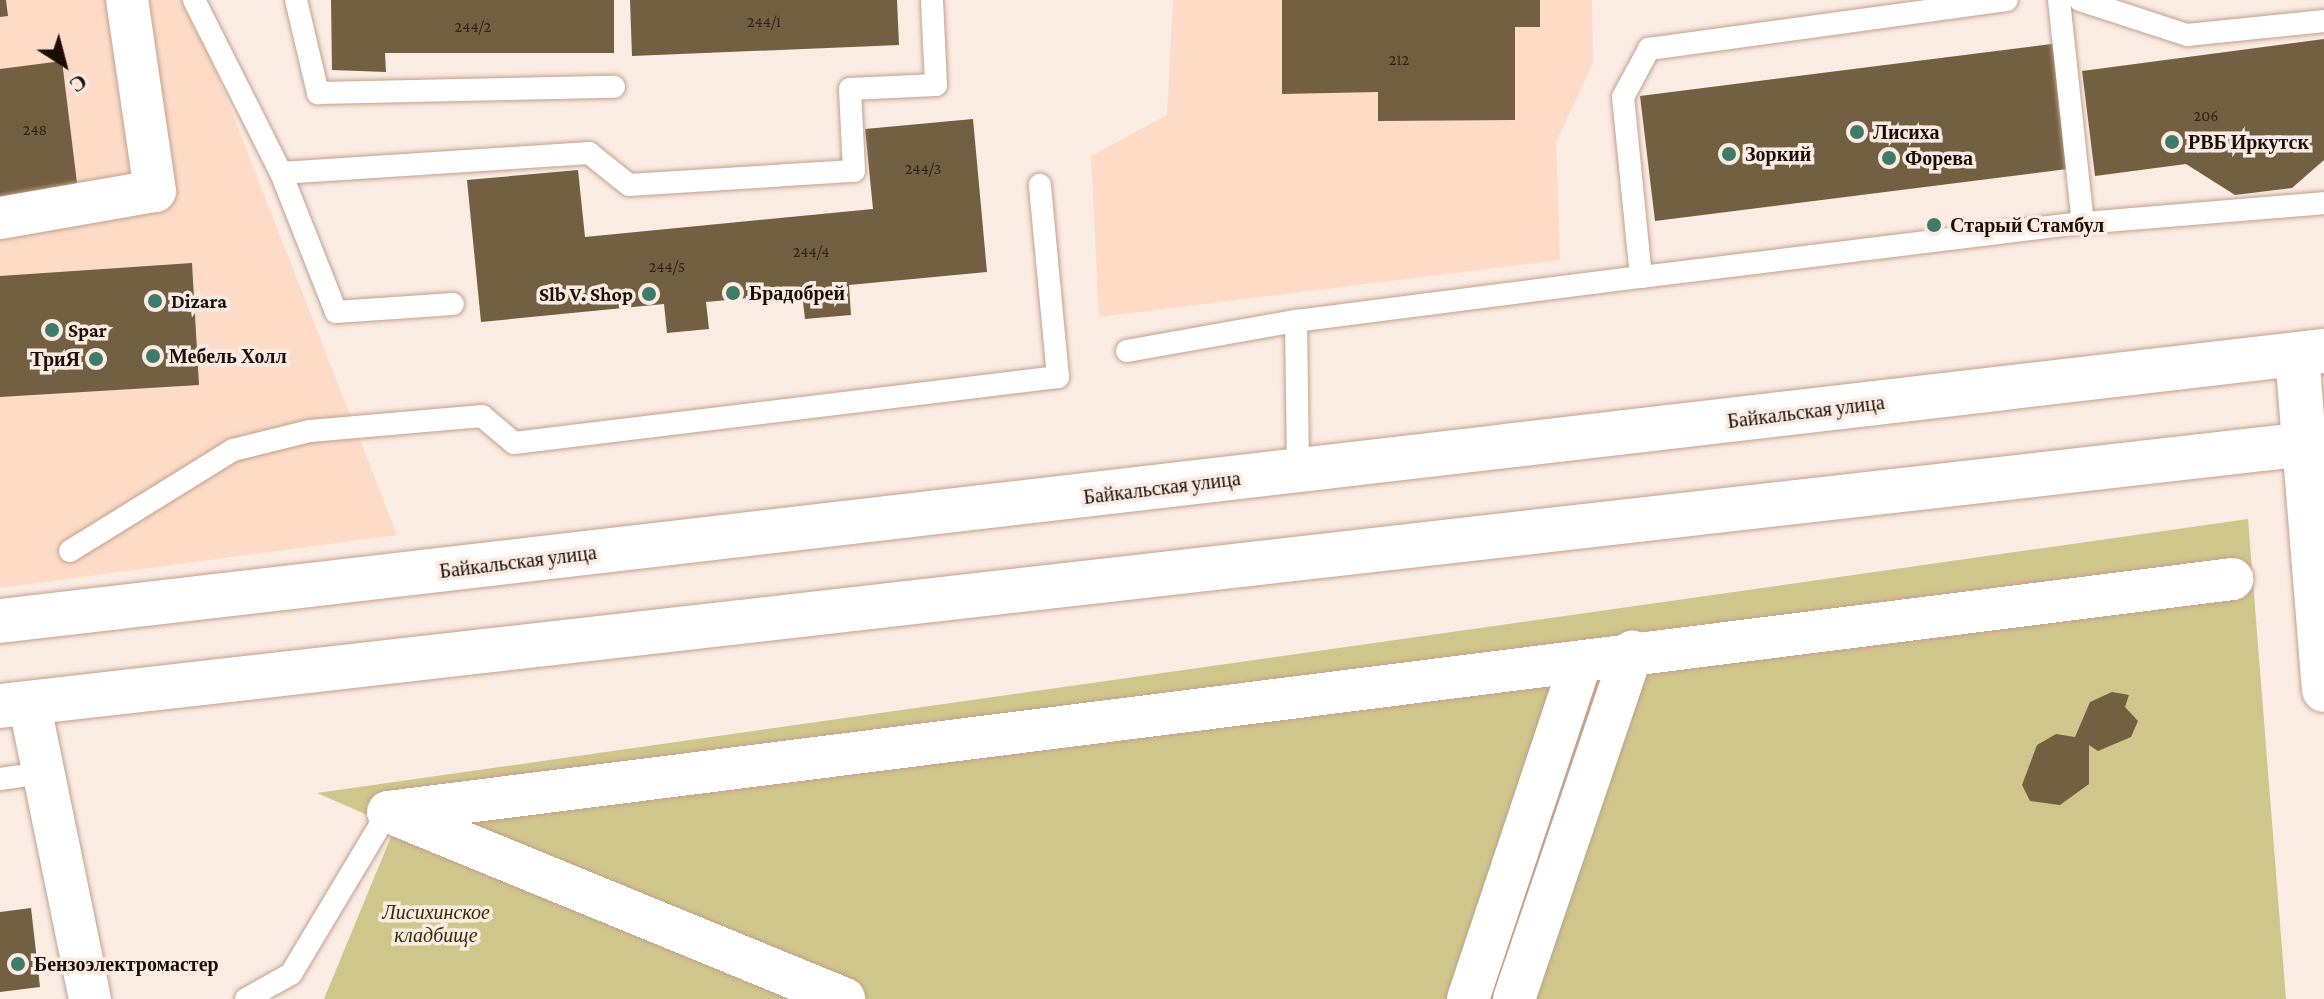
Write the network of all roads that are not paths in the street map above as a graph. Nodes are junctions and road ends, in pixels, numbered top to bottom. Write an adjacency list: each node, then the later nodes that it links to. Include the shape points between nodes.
1 (127, 0): 13 (street, via 155,191)
2 (194, 0): 10 (lane)
3 (296, 0): 9 (lane, via 318,93)
4 (932, 0): 10 (lane, via 936,85 850,89 854,171 629,185 589,153)
5 (2007, 0): 15 (lane, via 1649,49 1623,97)
6 (2059, 0): 14 (lane)
7 (2080, 0): 8 (lane, via 2187,35)
8 (2324, 21)
9 (614, 87)
10 (281, 173): 16 (lane, via 336,312)
11 (1040, 185): 22 (lane, via 1058,377 514,443 482,416 310,431 233,450)
12 (2324, 203): 14 (lane)
13 (0, 218)
14 (2083, 223): 15 (lane)
15 (1641, 277): 17 (lane)
16 (453, 304)
17 (1296, 321): 18 (lane); 21 (lane)
18 (1127, 351)
19 (2311, 353): 20 (main road); 21 (main road, Байкальская улица)
20 (2316, 443): 27 (main road); 28 (main road)
21 (1298, 471): 24 (main road, Байкальская улица)
22 (70, 551)
23 (2232, 579): 25 (street)
24 (0, 621)
25 (1632, 652): 26 (street); 36 (street)
26 (1581, 662): 31 (street); 35 (street)
27 (2324, 690)
28 (14, 704): 29 (street)
29 (42, 773): 30 (lane); 32 (street)
30 (0, 779)
31 (388, 812): 33 (lane, via 291,974); 34 (street)
32 (90, 999)
33 (246, 999)
34 (844, 999)
35 (1468, 999)
36 (1514, 999)

